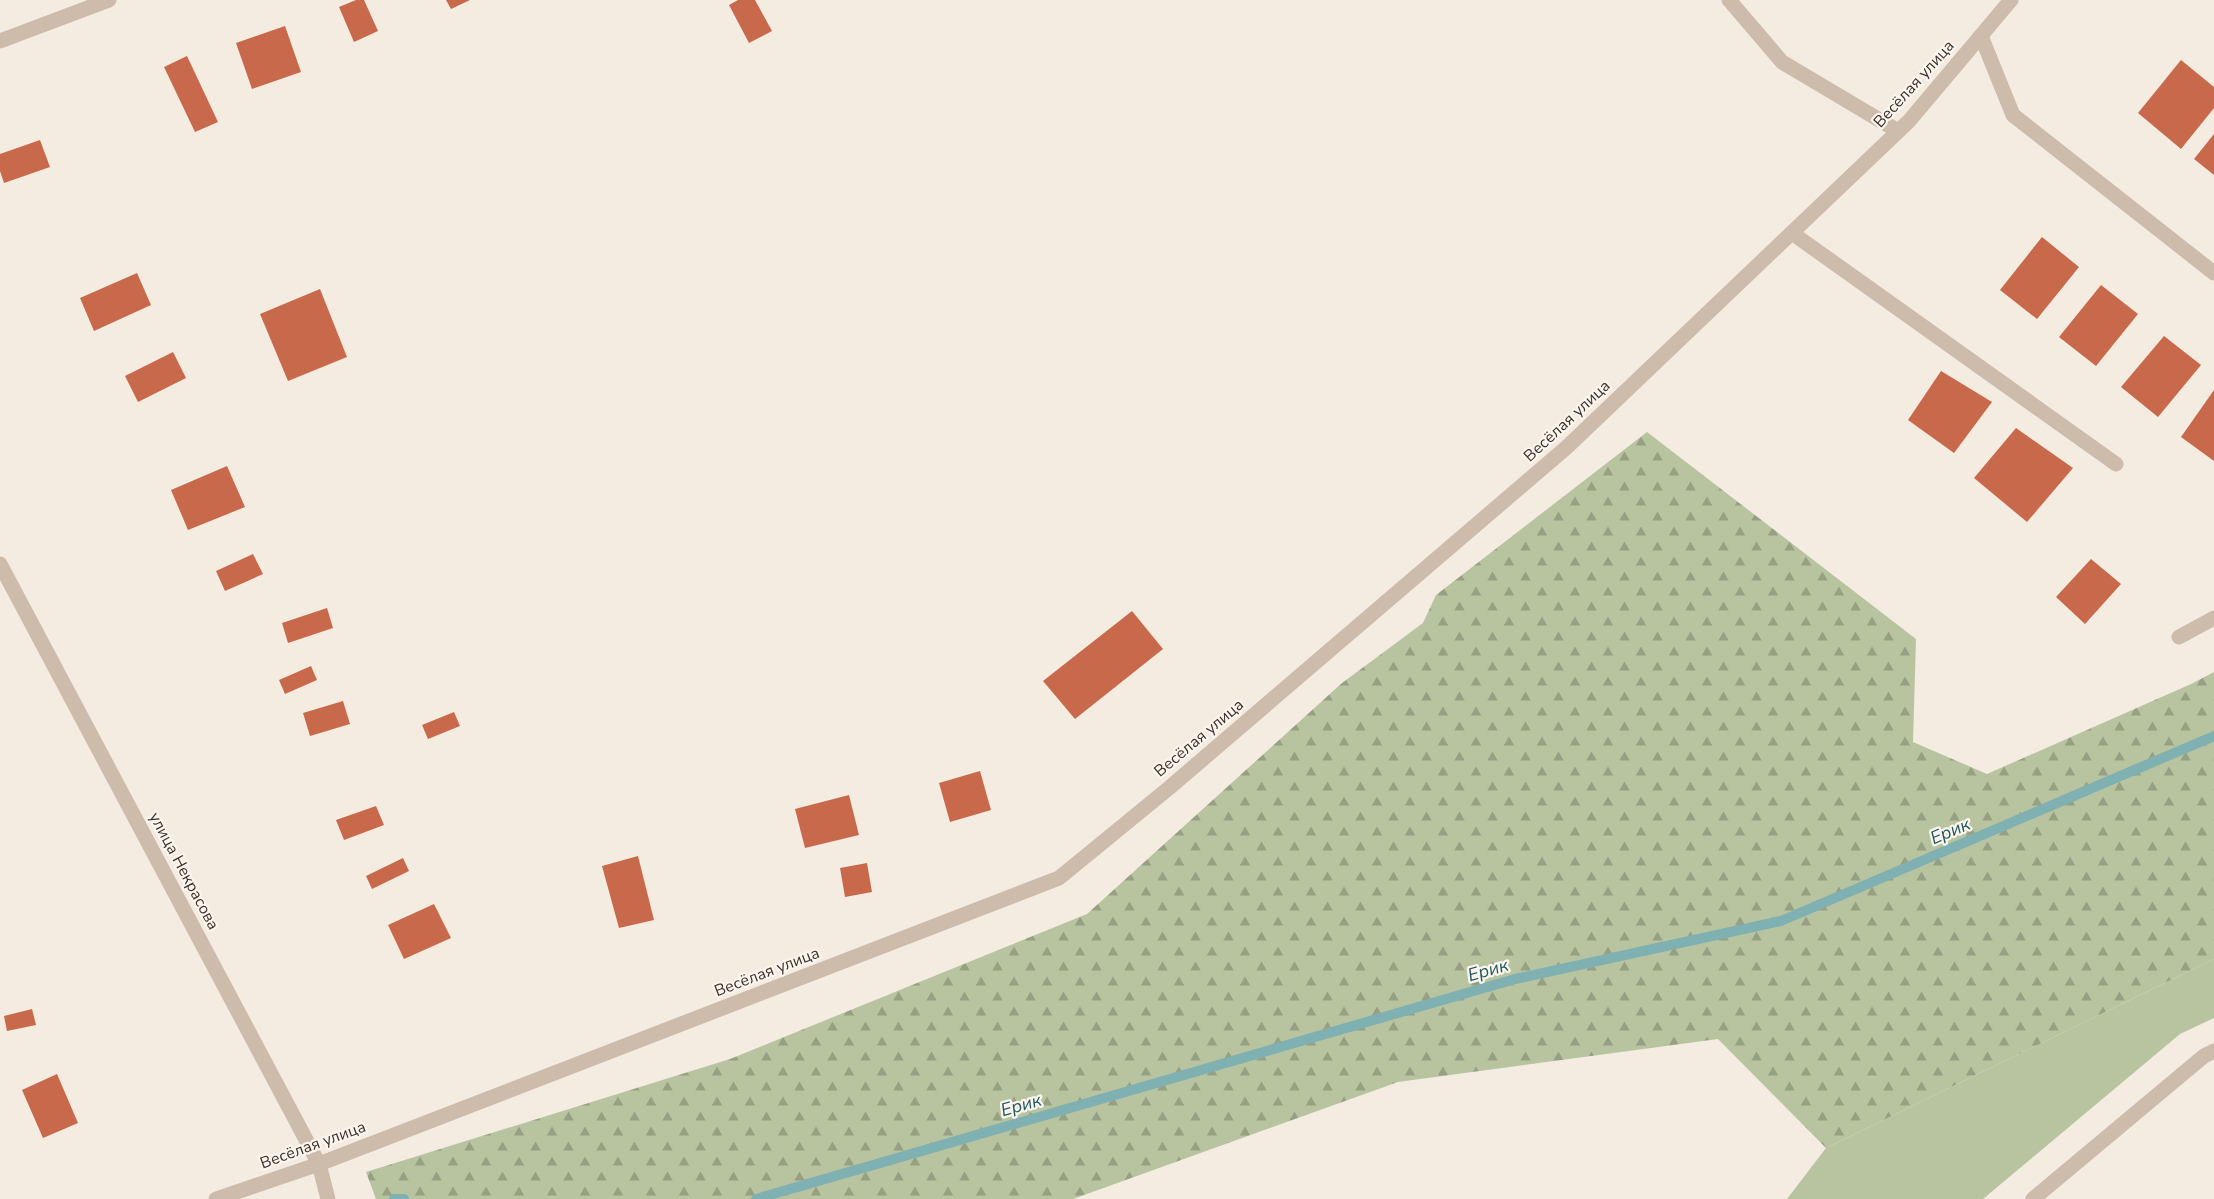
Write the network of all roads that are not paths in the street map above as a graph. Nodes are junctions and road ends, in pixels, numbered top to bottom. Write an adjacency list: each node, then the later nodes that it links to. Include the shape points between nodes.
1 (109, 0): 5 (street)
2 (1729, 0): 6 (street, via 1782,62)
3 (2012, 0): 4 (street, Весёлая улица)
4 (1981, 36): 6 (street, Весёлая улица); 8 (street, via 2013,115)
5 (0, 41)
6 (1898, 131): 7 (street, Весёлая улица)
7 (1791, 233): 9 (street); 14 (street, Весёлая улица, via 1568,447 1059,878)
8 (2214, 273)
9 (2116, 464)
10 (0, 564): 14 (street, улица Некрасова)
11 (2214, 618): 12 (street)
12 (2179, 637)
13 (2214, 1050): 17 (street)
14 (319, 1164): 15 (street, Весёлая улица); 16 (street, улица Некрасова)
15 (216, 1199)
16 (328, 1199)
17 (2033, 1199)

